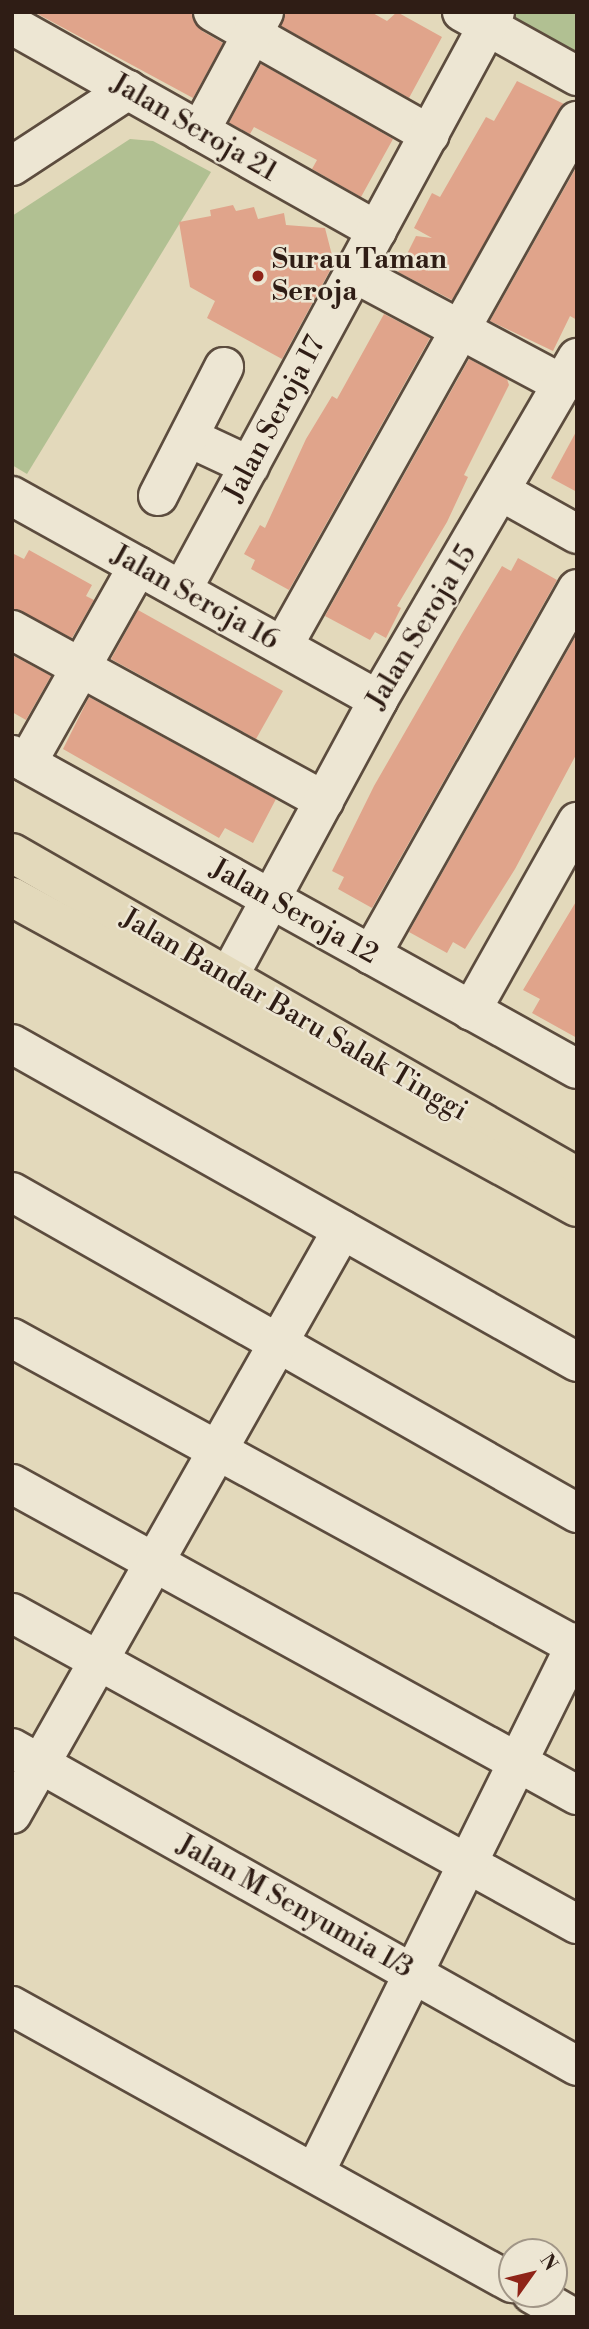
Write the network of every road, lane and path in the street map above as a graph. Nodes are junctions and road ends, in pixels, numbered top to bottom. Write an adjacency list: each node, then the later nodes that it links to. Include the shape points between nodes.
1 (213, 12): 3 (street)
2 (482, 17): 5 (street); 9 (street, Jalan Seroja 17)
3 (258, 23): 8 (street); 9 (street)
4 (15, 30): 6 (street, Jalan Seroja 21)
5 (577, 76)
6 (128, 90): 8 (street, Jalan Seroja 21); 10 (street)
7 (577, 121): 13 (street)
8 (200, 131): 11 (street, Jalan Seroja 21)
9 (430, 135): 11 (street, Jalan Seroja 17)
10 (12, 166)
11 (377, 232): 12 (street, Jalan Seroja 17)
12 (354, 273): 13 (street); 17 (street, Jalan Seroja 17)
13 (460, 330): 15 (street); 26 (street)
14 (224, 368): 16 (street)
15 (569, 371): 18 (street, Jalan Seroja 15)
16 (190, 438): 17 (street); 19 (street)
17 (250, 466): 24 (street, Jalan Seroja 17)
18 (502, 492): 21 (street); 28 (street, Jalan Seroja 15)
19 (158, 495)
20 (12, 496): 22 (street, Jalan Seroja 16)
21 (577, 534)
22 (138, 566): 24 (street, Jalan Seroja 16); 27 (street)
23 (577, 589): 35 (street)
24 (182, 590): 26 (street, Jalan Seroja 16)
25 (12, 630): 27 (street)
26 (283, 646): 28 (street, Jalan Seroja 16)
27 (81, 667): 29 (street); 30 (street)
28 (378, 700): 30 (street, Jalan Seroja 15)
29 (19, 759): 34 (street, Jalan Seroja 12)
30 (324, 801): 34 (street, Jalan Seroja 15)
31 (576, 824): 37 (street)
32 (12, 853): 36 (main road, Jalan Bandar Baru Salak Tinggi)
33 (12, 897): 44 (main road, Jalan Bandar Baru Salak Tinggi)
34 (271, 899): 35 (street, Jalan Seroja 12); 36 (street, Jalan Seroja 15)
35 (371, 955): 37 (street, Jalan Seroja 12)
36 (229, 976): 40 (main road, Jalan Bandar Baru Salak Tinggi)
37 (471, 1011): 39 (street, Jalan Seroja 12)
38 (12, 1044): 45 (street)
39 (576, 1067)
40 (535, 1153): 41 (main road); 42 (main road, Jalan Bandar Baru Salak Tinggi)
41 (577, 1164)
42 (577, 1177)
43 (12, 1192): 47 (street)
44 (577, 1207)
45 (342, 1230): 47 (street); 48 (street)
46 (12, 1338): 49 (street)
47 (277, 1344): 49 (street); 51 (street)
48 (577, 1362)
49 (217, 1451): 52 (street); 54 (street)
50 (12, 1484): 52 (street)
51 (577, 1513)
52 (155, 1562): 55 (street); 57 (street)
53 (12, 1614): 55 (street)
54 (576, 1645): 57 (street)
55 (98, 1661): 56 (street); 60 (street)
56 (26, 1756): 59 (street); 62 (street, Jalan M Senyumia 1/3)
57 (517, 1762): 58 (street); 60 (street)
58 (577, 1795)
59 (12, 1814)
60 (467, 1864): 61 (street); 62 (street)
61 (577, 1924)
62 (413, 1973): 64 (street, Jalan M Senyumia 1/3); 65 (street)
63 (12, 2006): 65 (street)
64 (577, 2066)
65 (314, 2172): 66 (street)
66 (498, 2275)
67 (556, 2308): 68 (street)
68 (572, 2317)

